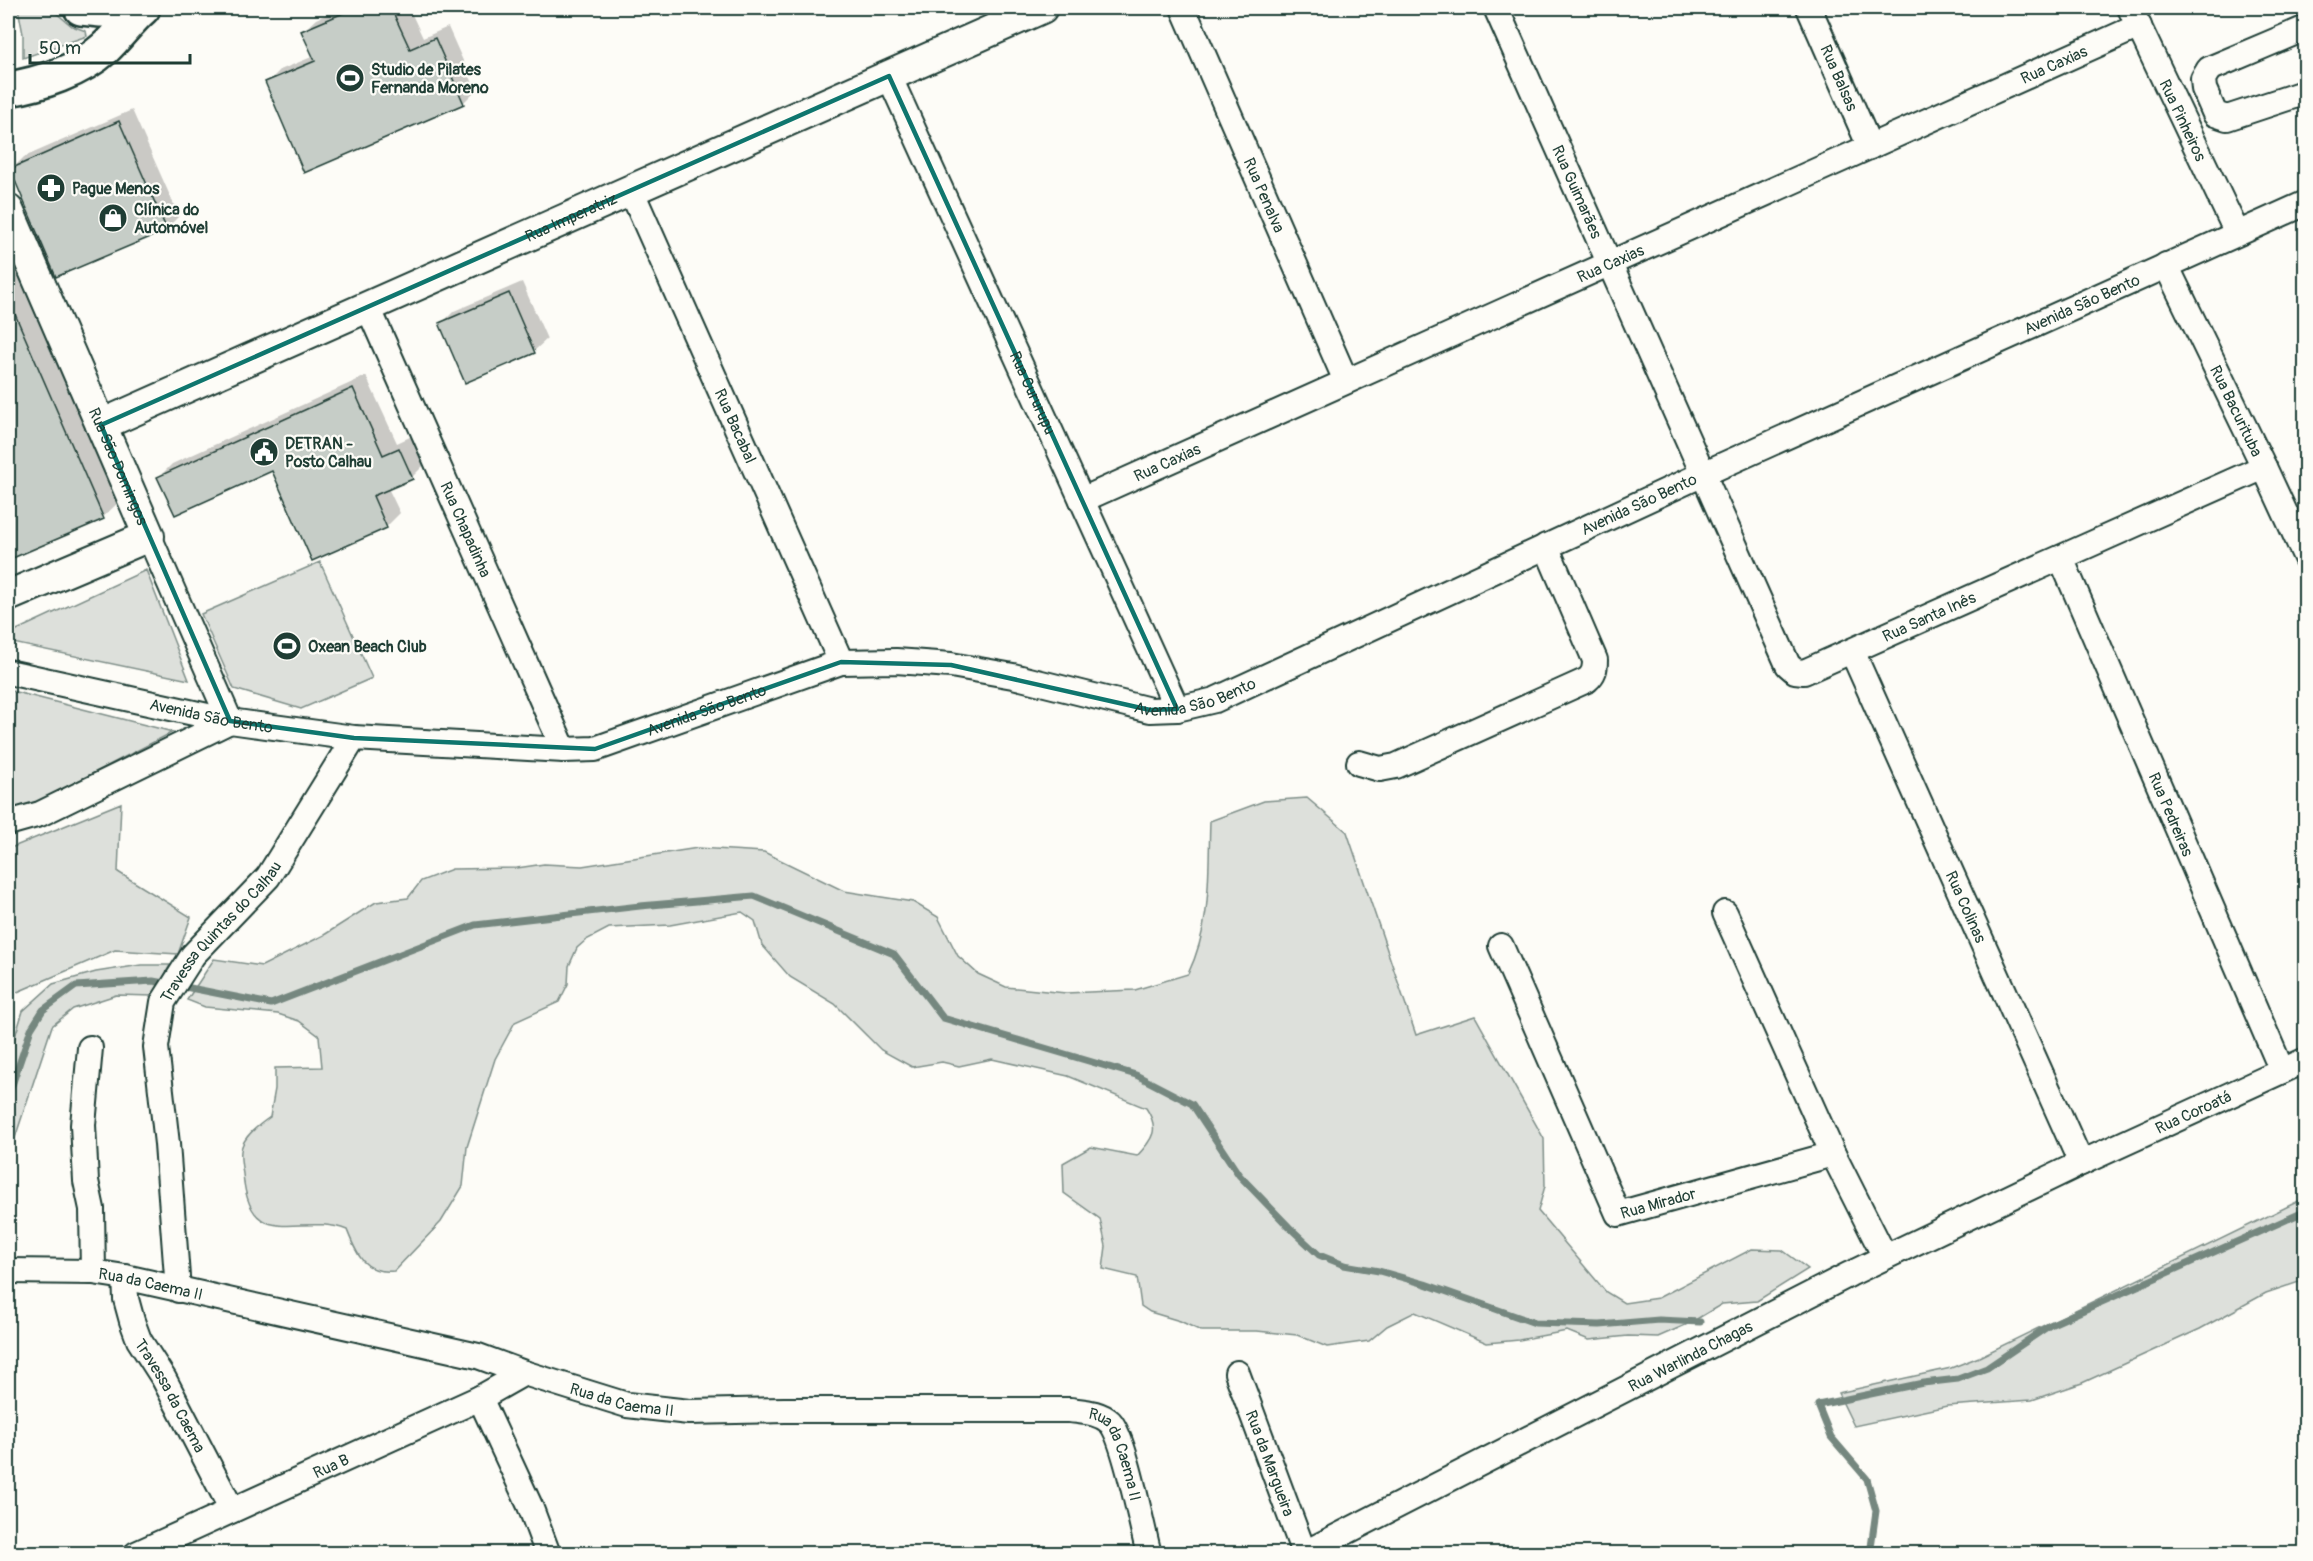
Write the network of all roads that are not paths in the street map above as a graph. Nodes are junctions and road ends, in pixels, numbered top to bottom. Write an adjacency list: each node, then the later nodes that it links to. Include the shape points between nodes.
1 (81, 8): 2 (main road)
2 (115, 8)
3 (143, 8): 10 (main road, via 103,50)
4 (1042, 8): 11 (street, Rua Imperatriz)
5 (1183, 8): 25 (street, Rua Penalva)
6 (1496, 8): 22 (street, Rua Guimarães)
7 (1809, 8): 17 (street, Rua Balsas)
8 (2135, 17): 16 (street, Rua Pinheiros); 17 (street, Rua Caxias)
9 (2306, 28): 14 (street, via 2209,69 2203,79)
10 (72, 69): 12 (main road); 15 (street)
11 (889, 76): 18 (street, Rua Imperatriz); 29 (street, Rua Cururupu)
12 (8, 89)
13 (2306, 92): 14 (street, via 2227,118 2215,114)
14 (2209, 100): 16 (street)
15 (8, 104)
16 (2180, 113): 21 (street, Rua Pinheiros)
17 (1870, 147): 22 (street, Rua Caxias)
18 (631, 190): 24 (street, Rua Imperatriz); 36 (street, Rua Bacabal)
19 (2306, 203): 21 (street, Avenida São Bento)
20 (8, 210): 26 (street, Rua São Domingos)
21 (2237, 232): 23 (street, Avenida São Bento)
22 (1610, 264): 25 (street, Rua Caxias); 28 (street, Rua Guimarães)
23 (2166, 265): 27 (street, Rua Bacurituba); 28 (street, Avenida São Bento)
24 (368, 307): 26 (street, Rua Imperatriz); 41 (street, Rua Chapadinha)
25 (1346, 381): 29 (street, Rua Caxias)
26 (100, 424): 30 (street, Rua São Domingos)
27 (2264, 467): 32 (street, Rua Santa Inês); 33 (street, Rua Bacurituba)
28 (1703, 474): 31 (street, Avenida São Bento); 35 (street, Rua Santa Inês, via 1788,665 1804,672)
29 (1082, 500): 38 (street, Rua Cururupu)
30 (149, 536): 34 (street); 39 (street, Rua São Domingos)
31 (1546, 546): 38 (street, Avenida São Bento, via 1215,700); 42 (street, via 1594,660 1593,675 1396,766 1380,769)
32 (2061, 558): 35 (street, Rua Santa Inês); 48 (street, Rua Pedreiras)
33 (2306, 558)
34 (8, 596)
35 (1852, 651): 50 (street, Rua Colinas)
36 (841, 662): 38 (street, Avenida São Bento, via 951,665 1150,710); 41 (street, Avenida São Bento, via 596,749)
37 (8, 672): 39 (street, Avenida São Bento)
38 (1177, 709)
39 (230, 721): 40 (street, Avenida São Bento); 43 (street, via 40,814)
40 (354, 738): 41 (street, Avenida São Bento); 55 (street, Travessa Quintas do Calhau, via 268,877 193,955 163,1002 156,1047)
41 (564, 750)
42 (1359, 763)
43 (8, 823)
44 (1725, 913): 49 (street)
45 (1501, 946): 49 (street, Rua Mirador, via 1618,1214)
46 (90, 1048): 53 (street, via 83,1125 92,1209)
47 (2306, 1060): 48 (street, Rua Coroatá)
48 (2282, 1071): 50 (street, Rua Coroatá)
49 (1833, 1154): 51 (street)
50 (2081, 1163): 51 (street, Rua Warlinda Chagas)
51 (1885, 1257): 60 (street, Rua Warlinda Chagas)
52 (8, 1271): 53 (street, Rua da Caema II)
53 (93, 1272): 54 (street, Rua da Caema II)
54 (125, 1277): 55 (street, Rua da Caema II); 59 (street, Travessa da Caema, via 126,1299 139,1340 164,1379)
55 (177, 1290): 56 (street, Rua da Caema II, via 478,1356)
56 (524, 1373): 58 (street, Rua B); 63 (street, Rua da Caema II, via 627,1405 689,1412 1094,1413 1110,1423 1121,1444)
57 (1237, 1373): 60 (street, Rua da Margueira)
58 (480, 1398): 59 (street, Rua B); 62 (street)
59 (232, 1510): 61 (street, Rua B)
60 (1304, 1553)
61 (136, 1554)
62 (548, 1554)
63 (1149, 1554)

